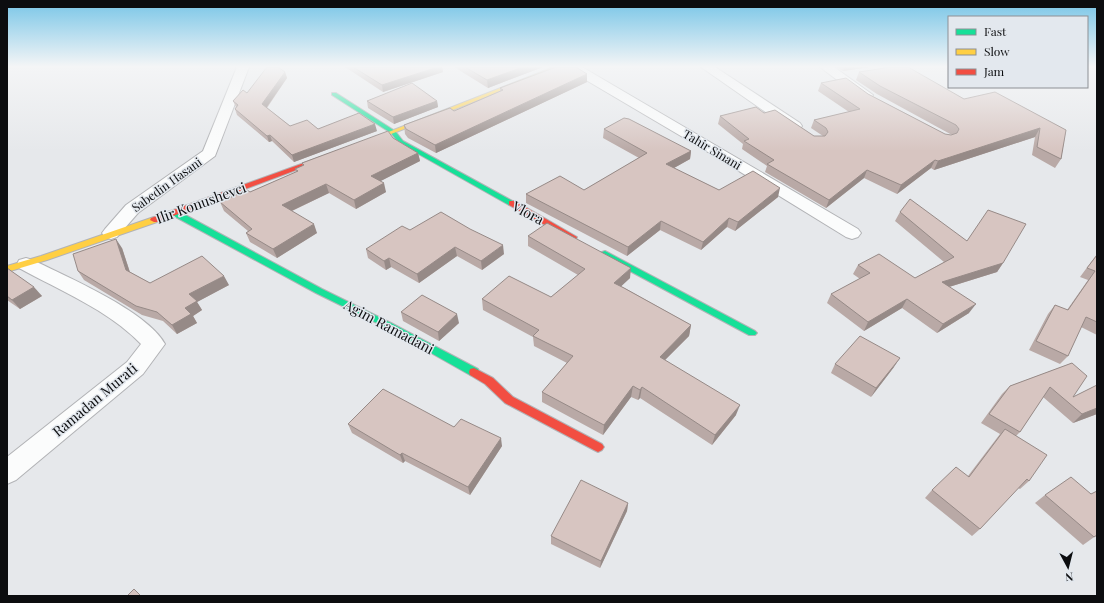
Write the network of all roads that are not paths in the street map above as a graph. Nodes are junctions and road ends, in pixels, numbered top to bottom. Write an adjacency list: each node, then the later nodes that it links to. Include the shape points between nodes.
1 (232, 95): 13 (street, Sabedin Hasani, via 210,153 132,209)
2 (336, 95): 8 (street)
3 (487, 95): 8 (street)
4 (620, 95): 14 (street, Tahir Sinani)
5 (749, 95): 9 (street)
6 (868, 95): 7 (street)
7 (878, 102)
8 (393, 132): 10 (street); 15 (street, Vlora, via 401,142)
9 (804, 132)
10 (356, 146)
11 (341, 152): 12 (street, Ilir Konushevci)
12 (176, 213): 13 (street, Ilir Konushevci); 19 (street, Agim Ramadani, via 319,291 395,328 489,381 510,400)
13 (111, 233): 17 (street, Ilir Konushevci)
14 (852, 233)
15 (584, 243)
16 (598, 250): 18 (street)
17 (16, 266): 20 (street, Ramadan Murati, via 111,310 143,332 154,344 135,368)
18 (752, 333)
19 (598, 447)
20 (7, 472)

